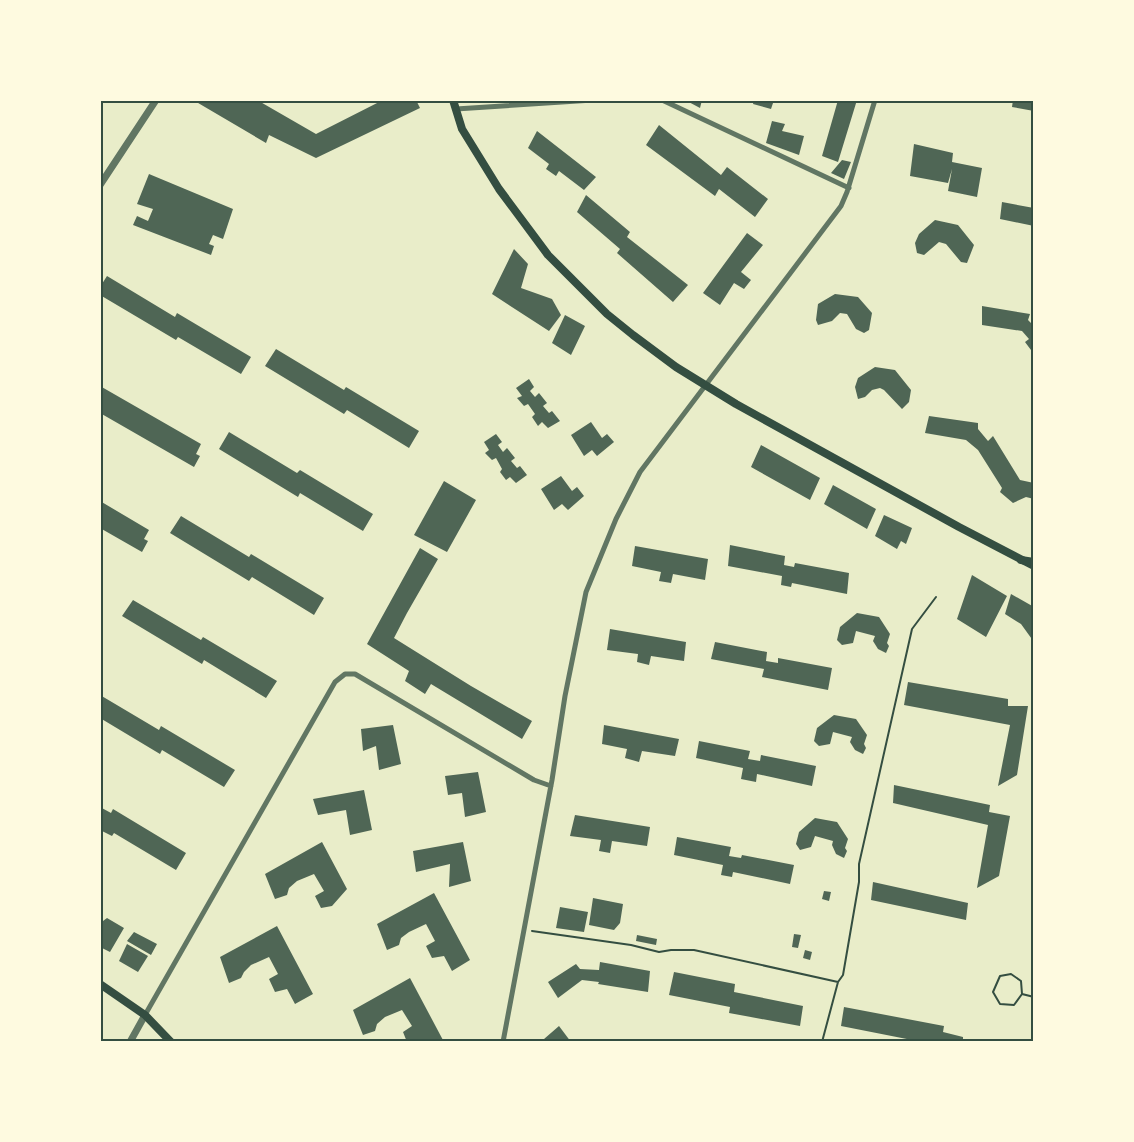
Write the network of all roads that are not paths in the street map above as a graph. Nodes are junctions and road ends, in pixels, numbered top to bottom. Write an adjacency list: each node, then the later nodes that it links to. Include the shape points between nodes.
1 (156, 100): 7 (street)
2 (453, 100): 6 (main road)
3 (593, 100): 6 (street)
4 (662, 100): 8 (street)
5 (874, 100): 8 (street)
6 (456, 109): 9 (main road, via 462,129 499,189 548,255 607,314)
7 (100, 186)
8 (849, 188): 9 (street, via 841,206)
9 (704, 386): 10 (main road); 12 (street, via 640,472 586,592)
10 (1021, 560): 11 (main road)
11 (1034, 564)
12 (551, 786): 14 (street, via 534,780 355,674 345,674 335,682); 17 (street)
13 (100, 984): 14 (main road)
14 (145, 1015): 15 (street); 16 (main road)
15 (130, 1041)
16 (171, 1041)
17 (503, 1041)

